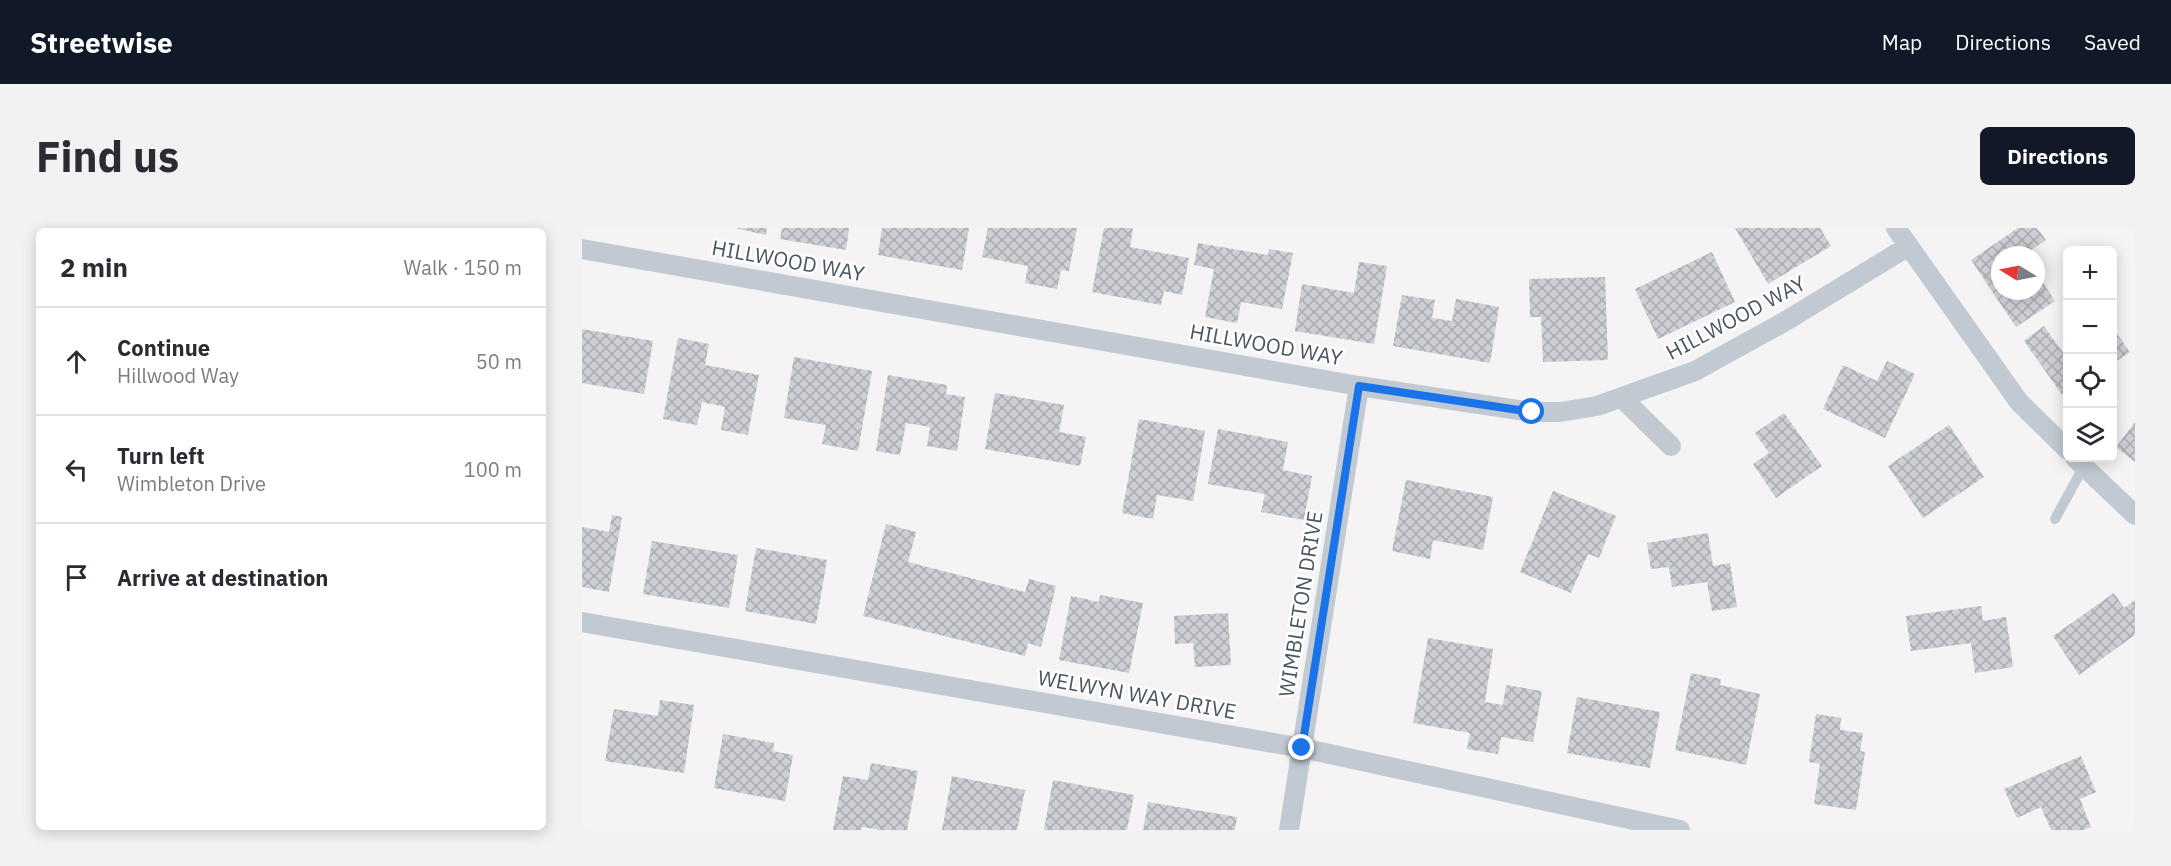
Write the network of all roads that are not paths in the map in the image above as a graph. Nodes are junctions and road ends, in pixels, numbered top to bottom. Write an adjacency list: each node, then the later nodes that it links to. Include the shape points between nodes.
1 (1896, 228): 2 (street)
2 (1909, 246): 5 (street, HILLWOOD WAY, via 1695,371); 7 (street, via 2019,402)
3 (582, 249): 4 (street, HILLWOOD WAY)
4 (1359, 386): 5 (street, HILLWOOD WAY, via 1532,412 1560,412); 12 (street, WIMBLETON DRIVE)
5 (1623, 399): 6 (street)
6 (1671, 446)
7 (2063, 446)
8 (2079, 462): 9 (street); 10 (lane)
9 (2135, 515)
10 (2055, 519)
11 (582, 622): 12 (street, WELWYN WAY DRIVE)
12 (1302, 748): 13 (street, WIMBLETON DRIVE); 14 (street, WELWYN WAY DRIVE)
13 (1289, 830)
14 (1680, 830)

